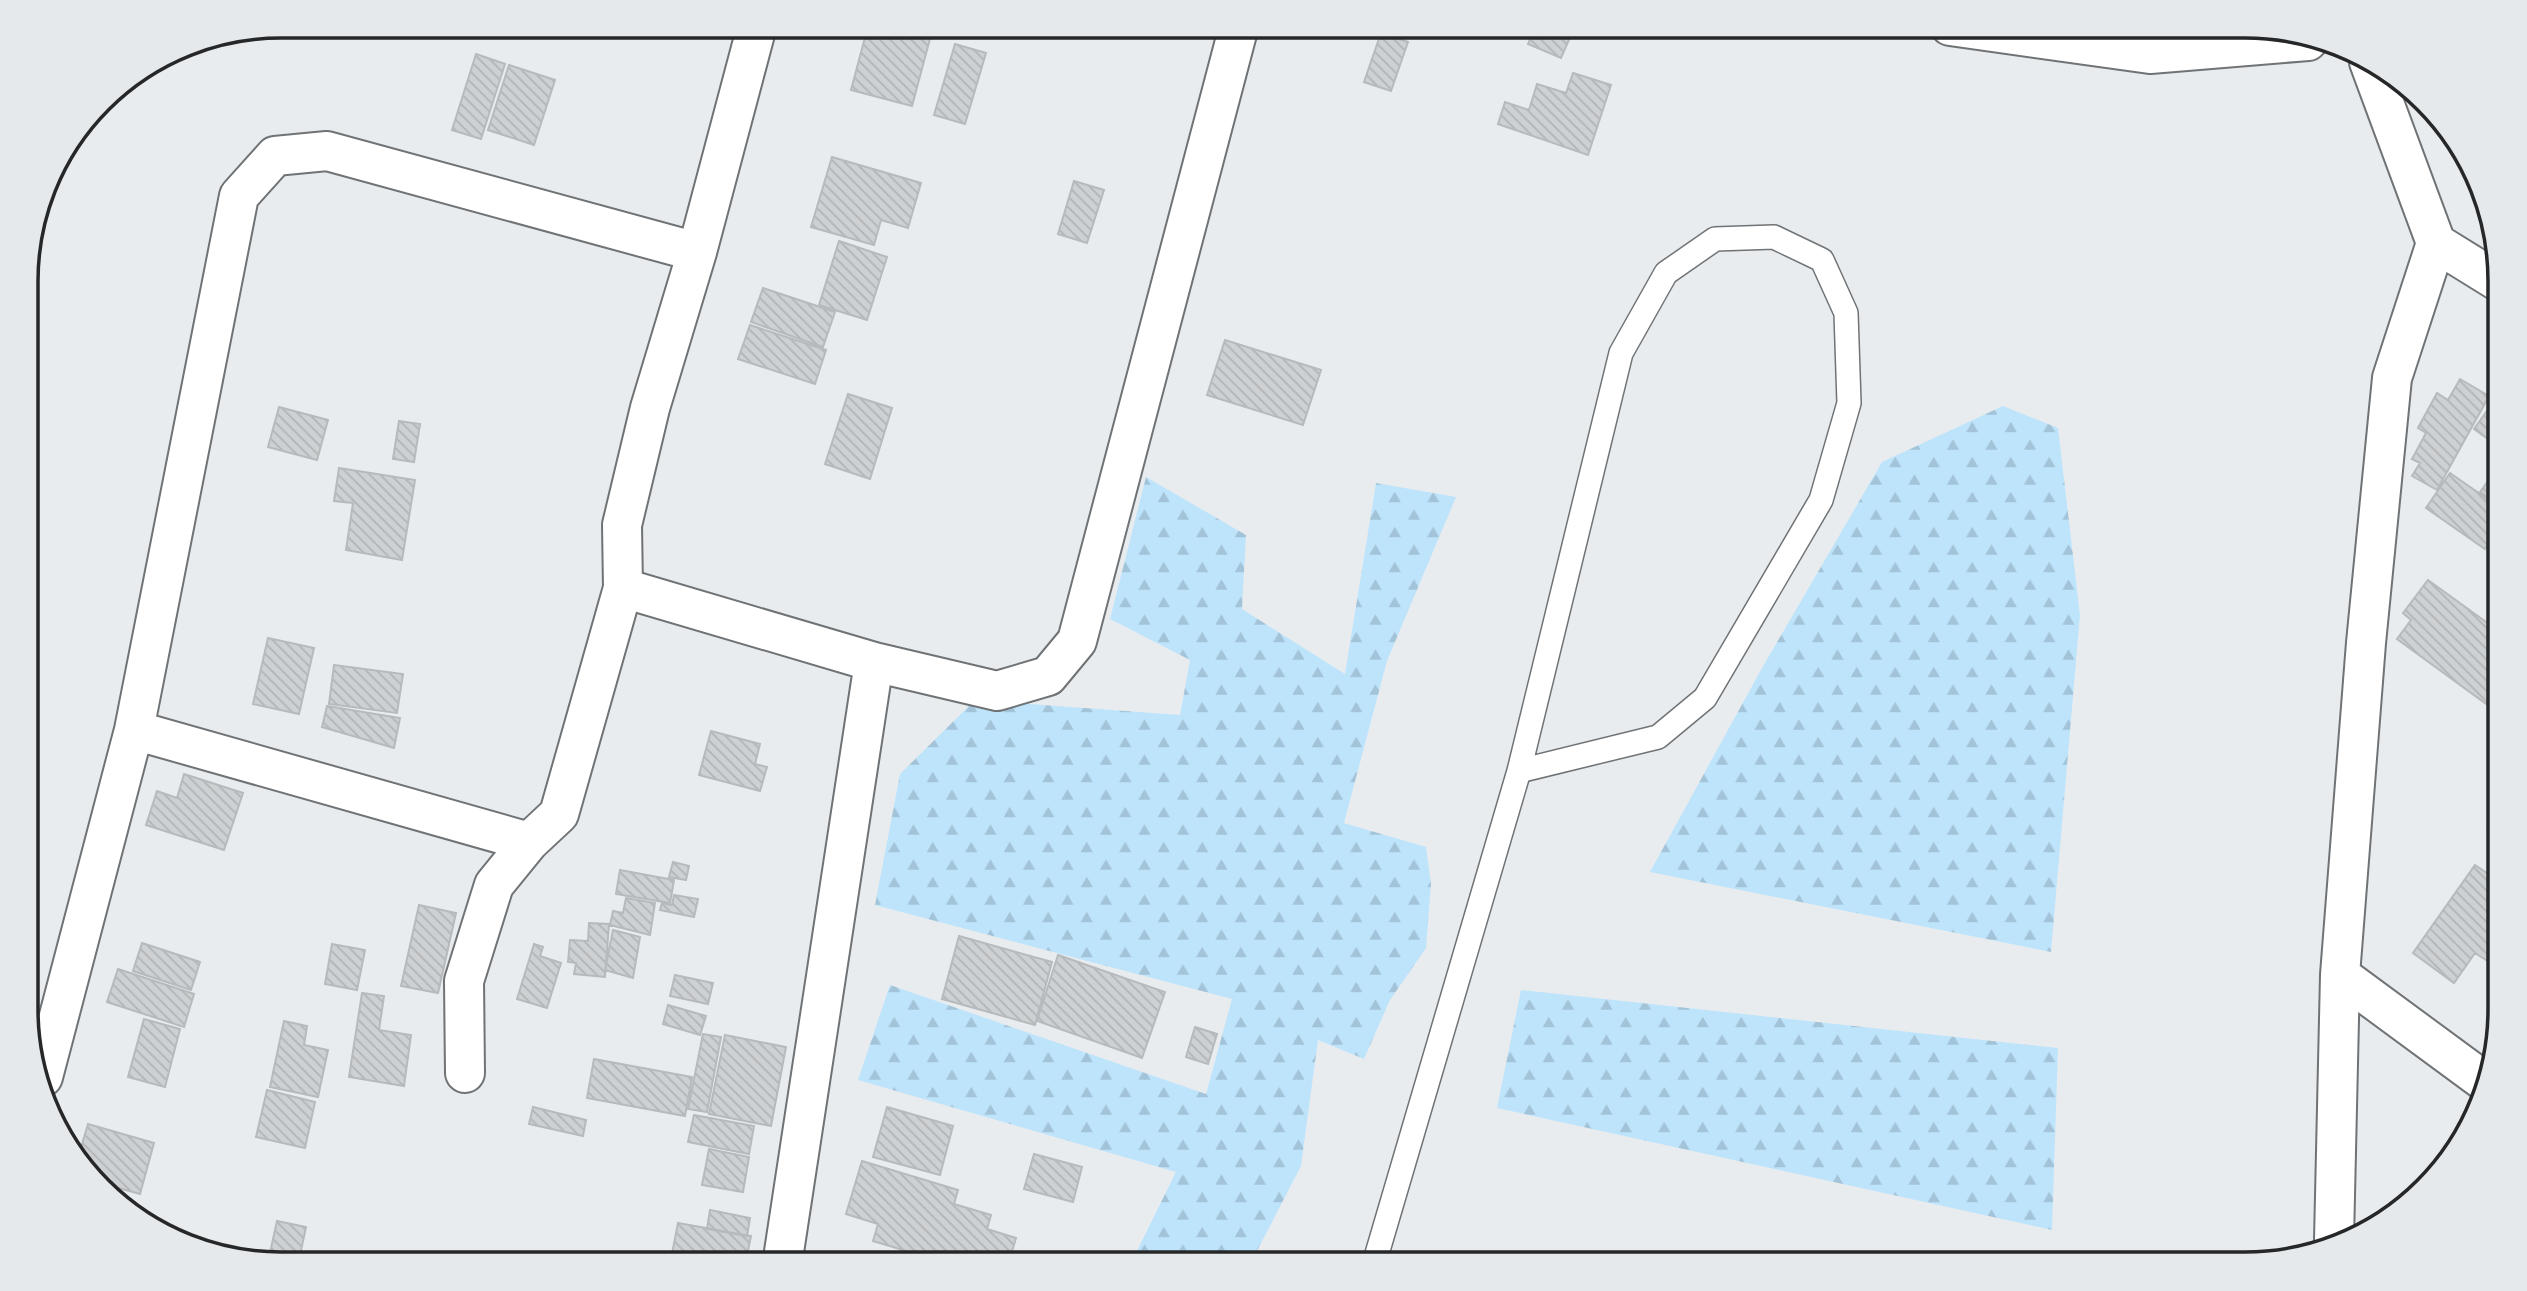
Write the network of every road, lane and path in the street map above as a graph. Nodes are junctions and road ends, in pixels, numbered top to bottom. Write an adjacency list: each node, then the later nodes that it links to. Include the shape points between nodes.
1 (754, 38): 7 (street)
2 (1236, 38): 10 (street, via 1077,641 1048,676 997,691)
3 (2036, 38): 4 (street, via 2150,54)
4 (2289, 43)
5 (2374, 75): 6 (street)
6 (2436, 243): 8 (street); 14 (street, via 2392,378)
7 (697, 253): 9 (street, via 650,408 622,525); 11 (street, via 327,150 275,156 239,195)
8 (2488, 275)
9 (623, 588): 10 (street); 13 (street, via 559,814)
10 (874, 662): 19 (street)
11 (134, 730): 13 (street); 15 (street)
12 (1519, 772): 12 (lane, via 1621,353 1666,274 1715,239 1774,237 1822,260 1846,313 1849,403 1821,500 1705,698 1658,737); 20 (lane)
13 (529, 842): 16 (street, via 494,886 464,981)
14 (2340, 975): 17 (street); 18 (street)
15 (46, 1066)
16 (465, 1073)
17 (2479, 1077)
18 (2334, 1235)
19 (784, 1252)
20 (1378, 1252)

